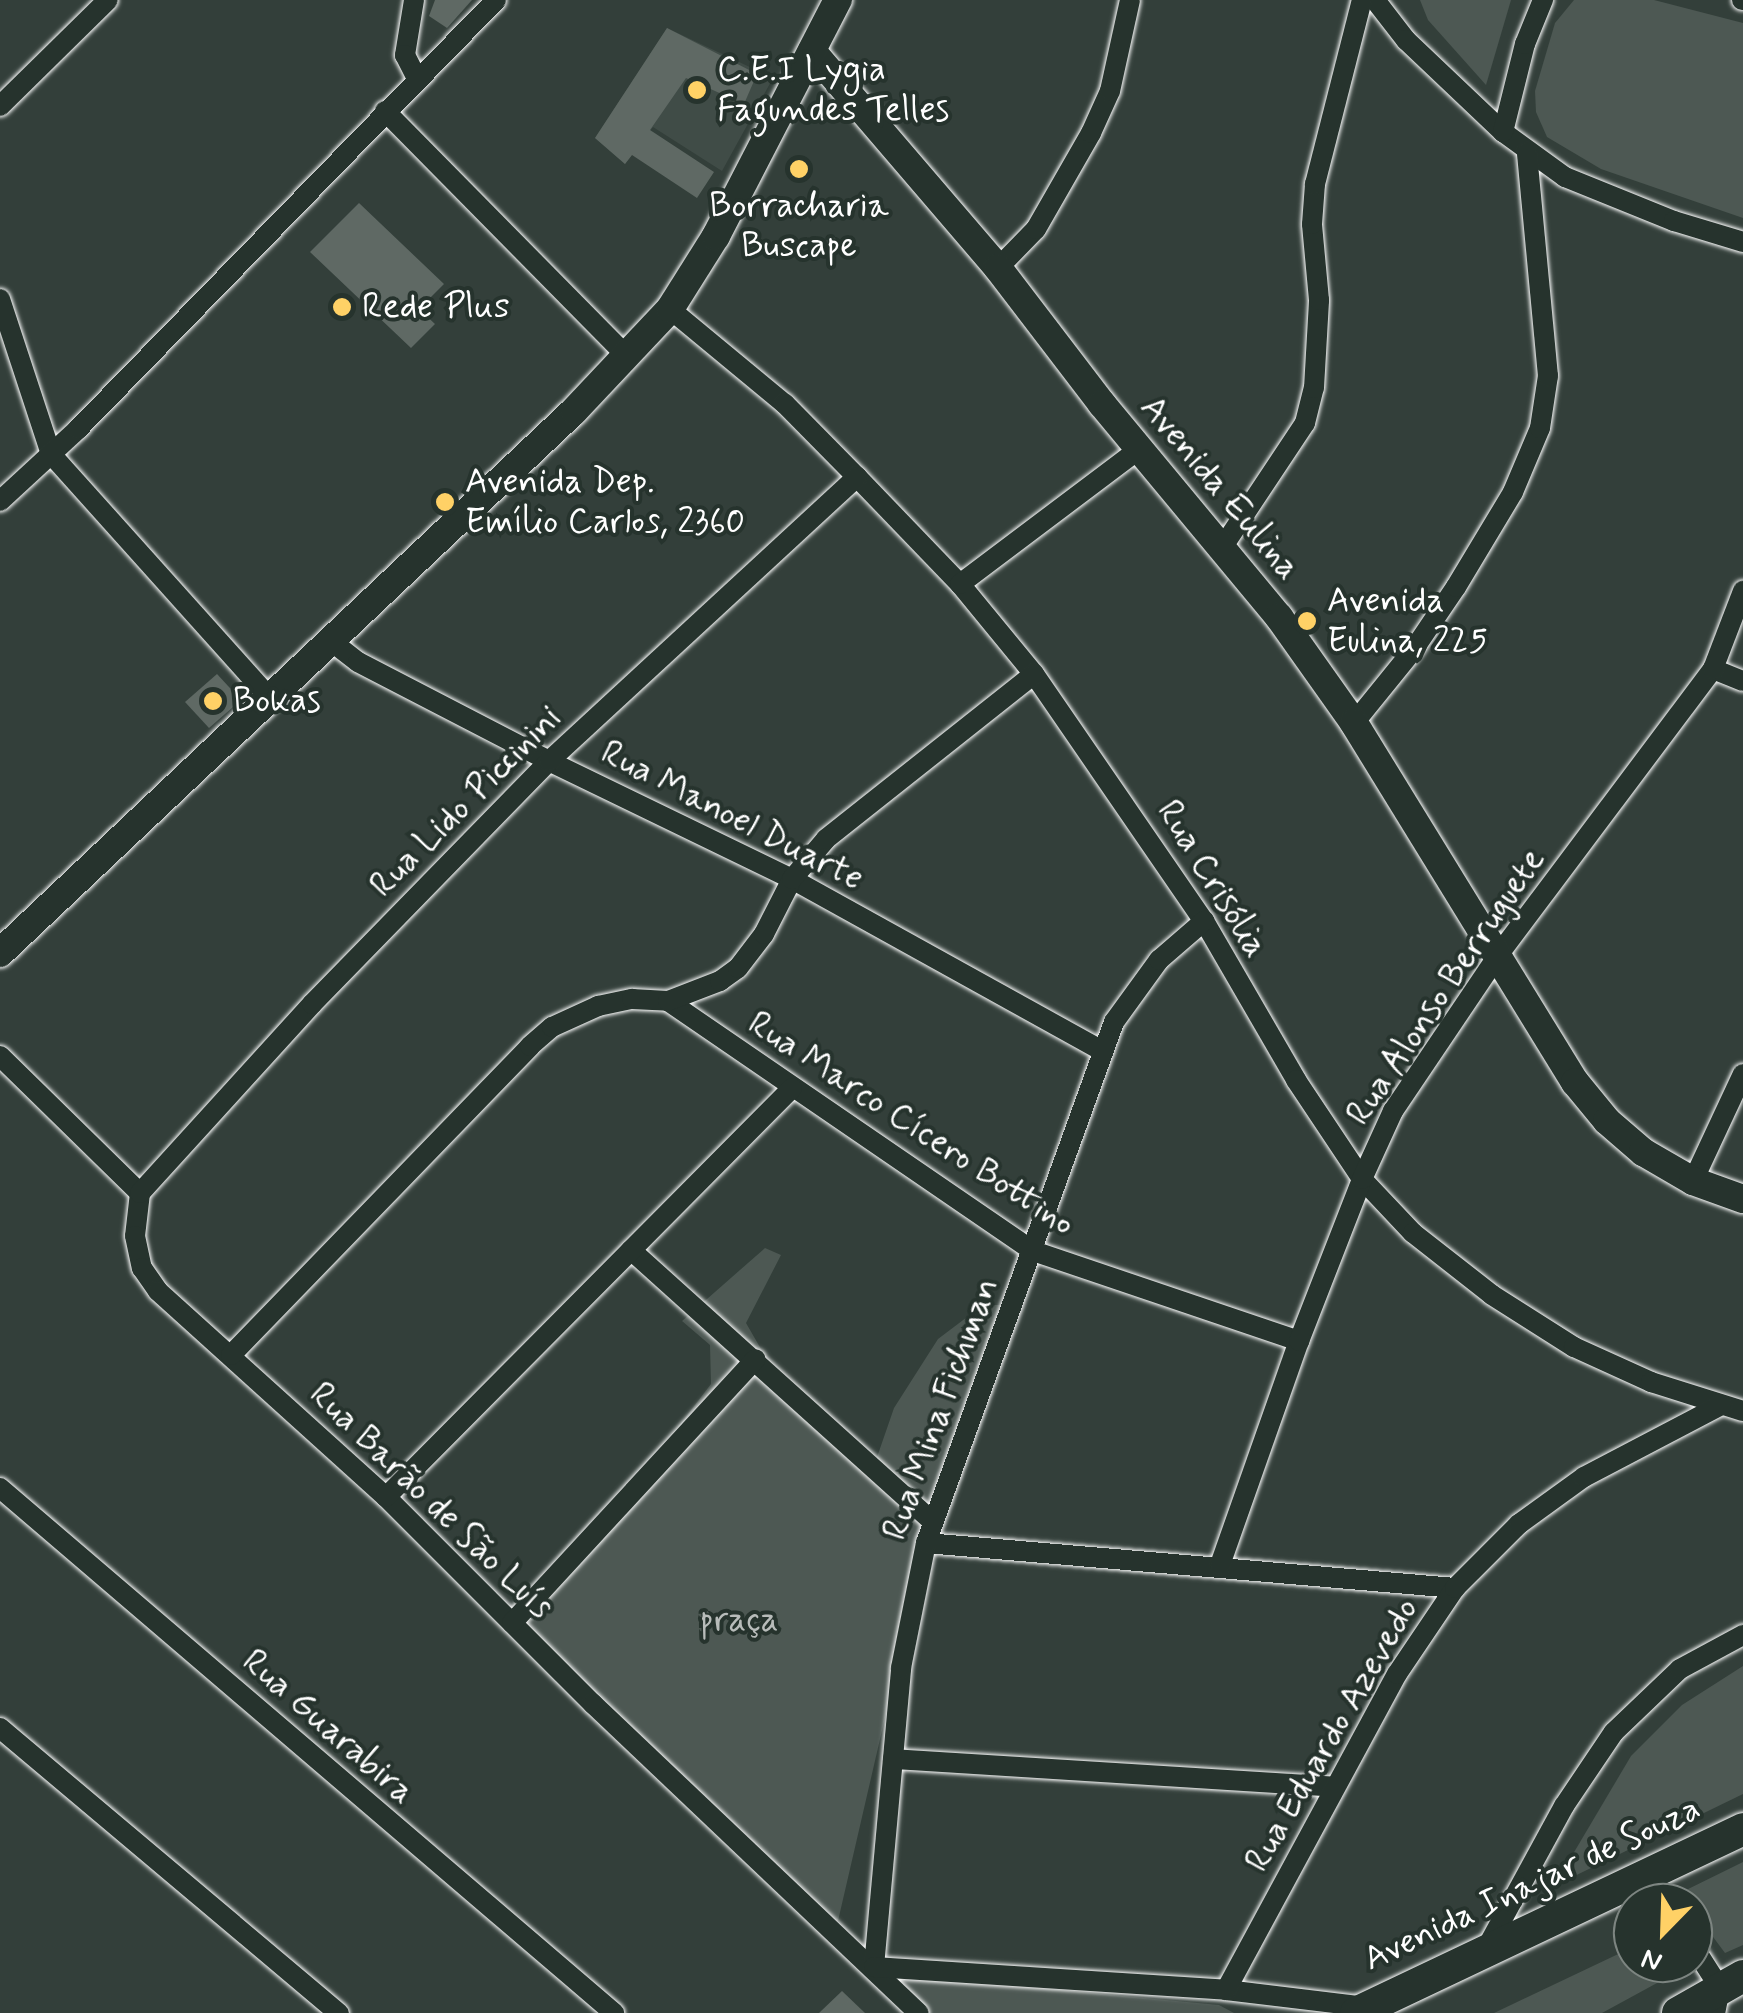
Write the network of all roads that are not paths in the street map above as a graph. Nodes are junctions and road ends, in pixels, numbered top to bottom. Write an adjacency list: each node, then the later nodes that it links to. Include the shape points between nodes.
1 (108, 0): 11 (street)
2 (414, 0): 10 (street, via 405,54)
3 (496, 0): 10 (street)
4 (838, 0): 9 (street)
5 (1130, 0): 16 (street, via 1110,90 1092,133 1036,229)
6 (1362, 0): 24 (street, via 1315,184 1318,300 1310,406 1264,490)
7 (1375, 0): 13 (street, via 1406,40)
8 (1543, 0): 13 (street)
9 (812, 51): 16 (street, Avenida Eulina); 18 (street, via 716,236)
10 (418, 80): 12 (street)
11 (0, 106)
12 (385, 111): 19 (street); 21 (street)
13 (1503, 132): 14 (street)
14 (1528, 152): 15 (street, via 1565,177); 32 (street, via 1548,376 1540,428 1513,492 1456,587)
15 (1743, 242)
16 (998, 268): 20 (street, Avenida Eulina)
17 (0, 298): 21 (street)
18 (670, 309): 19 (street); 22 (street, Rua Crisólia, via 785,404)
19 (627, 356): 27 (street)
20 (1139, 449): 24 (street, Avenida Eulina); 25 (street)
21 (51, 454): 23 (street); 31 (street)
22 (857, 476): 25 (street, Rua Crisólia); 33 (street, Rua Lido Piccinini)
23 (0, 502)
24 (1222, 548): 32 (street, Avenida Eulina)
25 (960, 584): 29 (street, Rua Crisólia)
26 (1743, 590): 28 (street, Rua Alonso Berruguete)
27 (331, 641): 31 (street); 33 (street, Rua Manoel Duarte, via 358,662)
28 (1713, 669): 30 (street); 37 (street, Rua Alonso Berruguete)
29 (1034, 674): 34 (street, via 853,814); 35 (street, Rua Crisólia)
30 (1743, 681)
31 (270, 698): 36 (street)
32 (1354, 723): 37 (street, Avenida Eulina)
33 (549, 760): 34 (street, Rua Manoel Duarte); 45 (street, Rua Lido Piccinini)
34 (792, 879): 38 (street, via 738,968); 39 (street, Rua Manoel Duarte)
35 (1204, 922): 39 (street, Rua Mina Fichman, via 1133,992); 43 (street, Rua Crisólia)
36 (0, 953)
37 (1499, 954): 43 (street, Rua Alonso Berruguete, via 1393,1111); 44 (street, Avenida Eulina, via 1575,1082 1607,1121)
38 (668, 1001): 42 (street, Rua Marco Cícero Bottino); 50 (street, via 598,1006 552,1028)
39 (1102, 1051): 48 (street, Rua Mina Fichman)
40 (0, 1056): 45 (street)
41 (1743, 1074): 44 (street)
42 (792, 1088): 47 (street); 48 (street, Rua Marco Cícero Bottino)
43 (1362, 1179): 49 (street, Rua Alonso Berruguete); 52 (street, Rua Crisólia, via 1413,1233 1492,1295 1651,1382)
44 (1693, 1180): 46 (street, Avenida Eulina)
45 (140, 1193): 50 (street, Rua Barão de São Luís, via 135,1236 142,1268 158,1291)
46 (1743, 1199)
47 (631, 1250): 51 (street); 55 (street)
48 (1034, 1251): 49 (street, Rua Marco Cícero Bottino); 56 (street, Rua Mina Fichman)
49 (1300, 1341): 58 (street, Rua Alonso Berruguete)
50 (231, 1356): 55 (street, Rua Barão de São Luís)
51 (756, 1359): 56 (street); 60 (street)
52 (1721, 1405): 53 (street, Rua Crisólia); 59 (street, Rua Eduardo Azevedo, via 1584,1477 1518,1524)
53 (1743, 1411)
54 (0, 1488): 74 (street, Rua Guarabira)
55 (386, 1497): 60 (street, Rua Barão de São Luís)
56 (933, 1522): 57 (street, Rua Mina Fichman)
57 (926, 1544): 58 (street); 63 (street, Rua Mina Fichman, via 909,1616)
58 (1220, 1566): 59 (street)
59 (1455, 1588): 64 (street, Rua Eduardo Azevedo)
60 (512, 1623): 69 (street, Rua Barão de São Luís)
61 (1743, 1635): 68 (street, via 1680,1670 1614,1732 1564,1806)
62 (0, 1728): 73 (street)
63 (893, 1759): 64 (street); 69 (street, Rua Mina Fichman)
64 (1334, 1786): 70 (street, Rua Eduardo Azevedo)
65 (1743, 1829): 66 (main road, Avenida Inajar de Souza)
66 (1661, 1883)
67 (1613, 1903): 68 (main road, Avenida Inajar de Souza)
68 (1486, 1949): 72 (main road, Avenida Inajar de Souza)
69 (874, 1967): 70 (street); 75 (street, Rua Barão de São Luís)
70 (1226, 1990): 72 (street)
71 (1726, 1992): 76 (main road)
72 (1361, 2010)
73 (339, 2013)
74 (614, 2013)
75 (919, 2013)
76 (1678, 2013)

